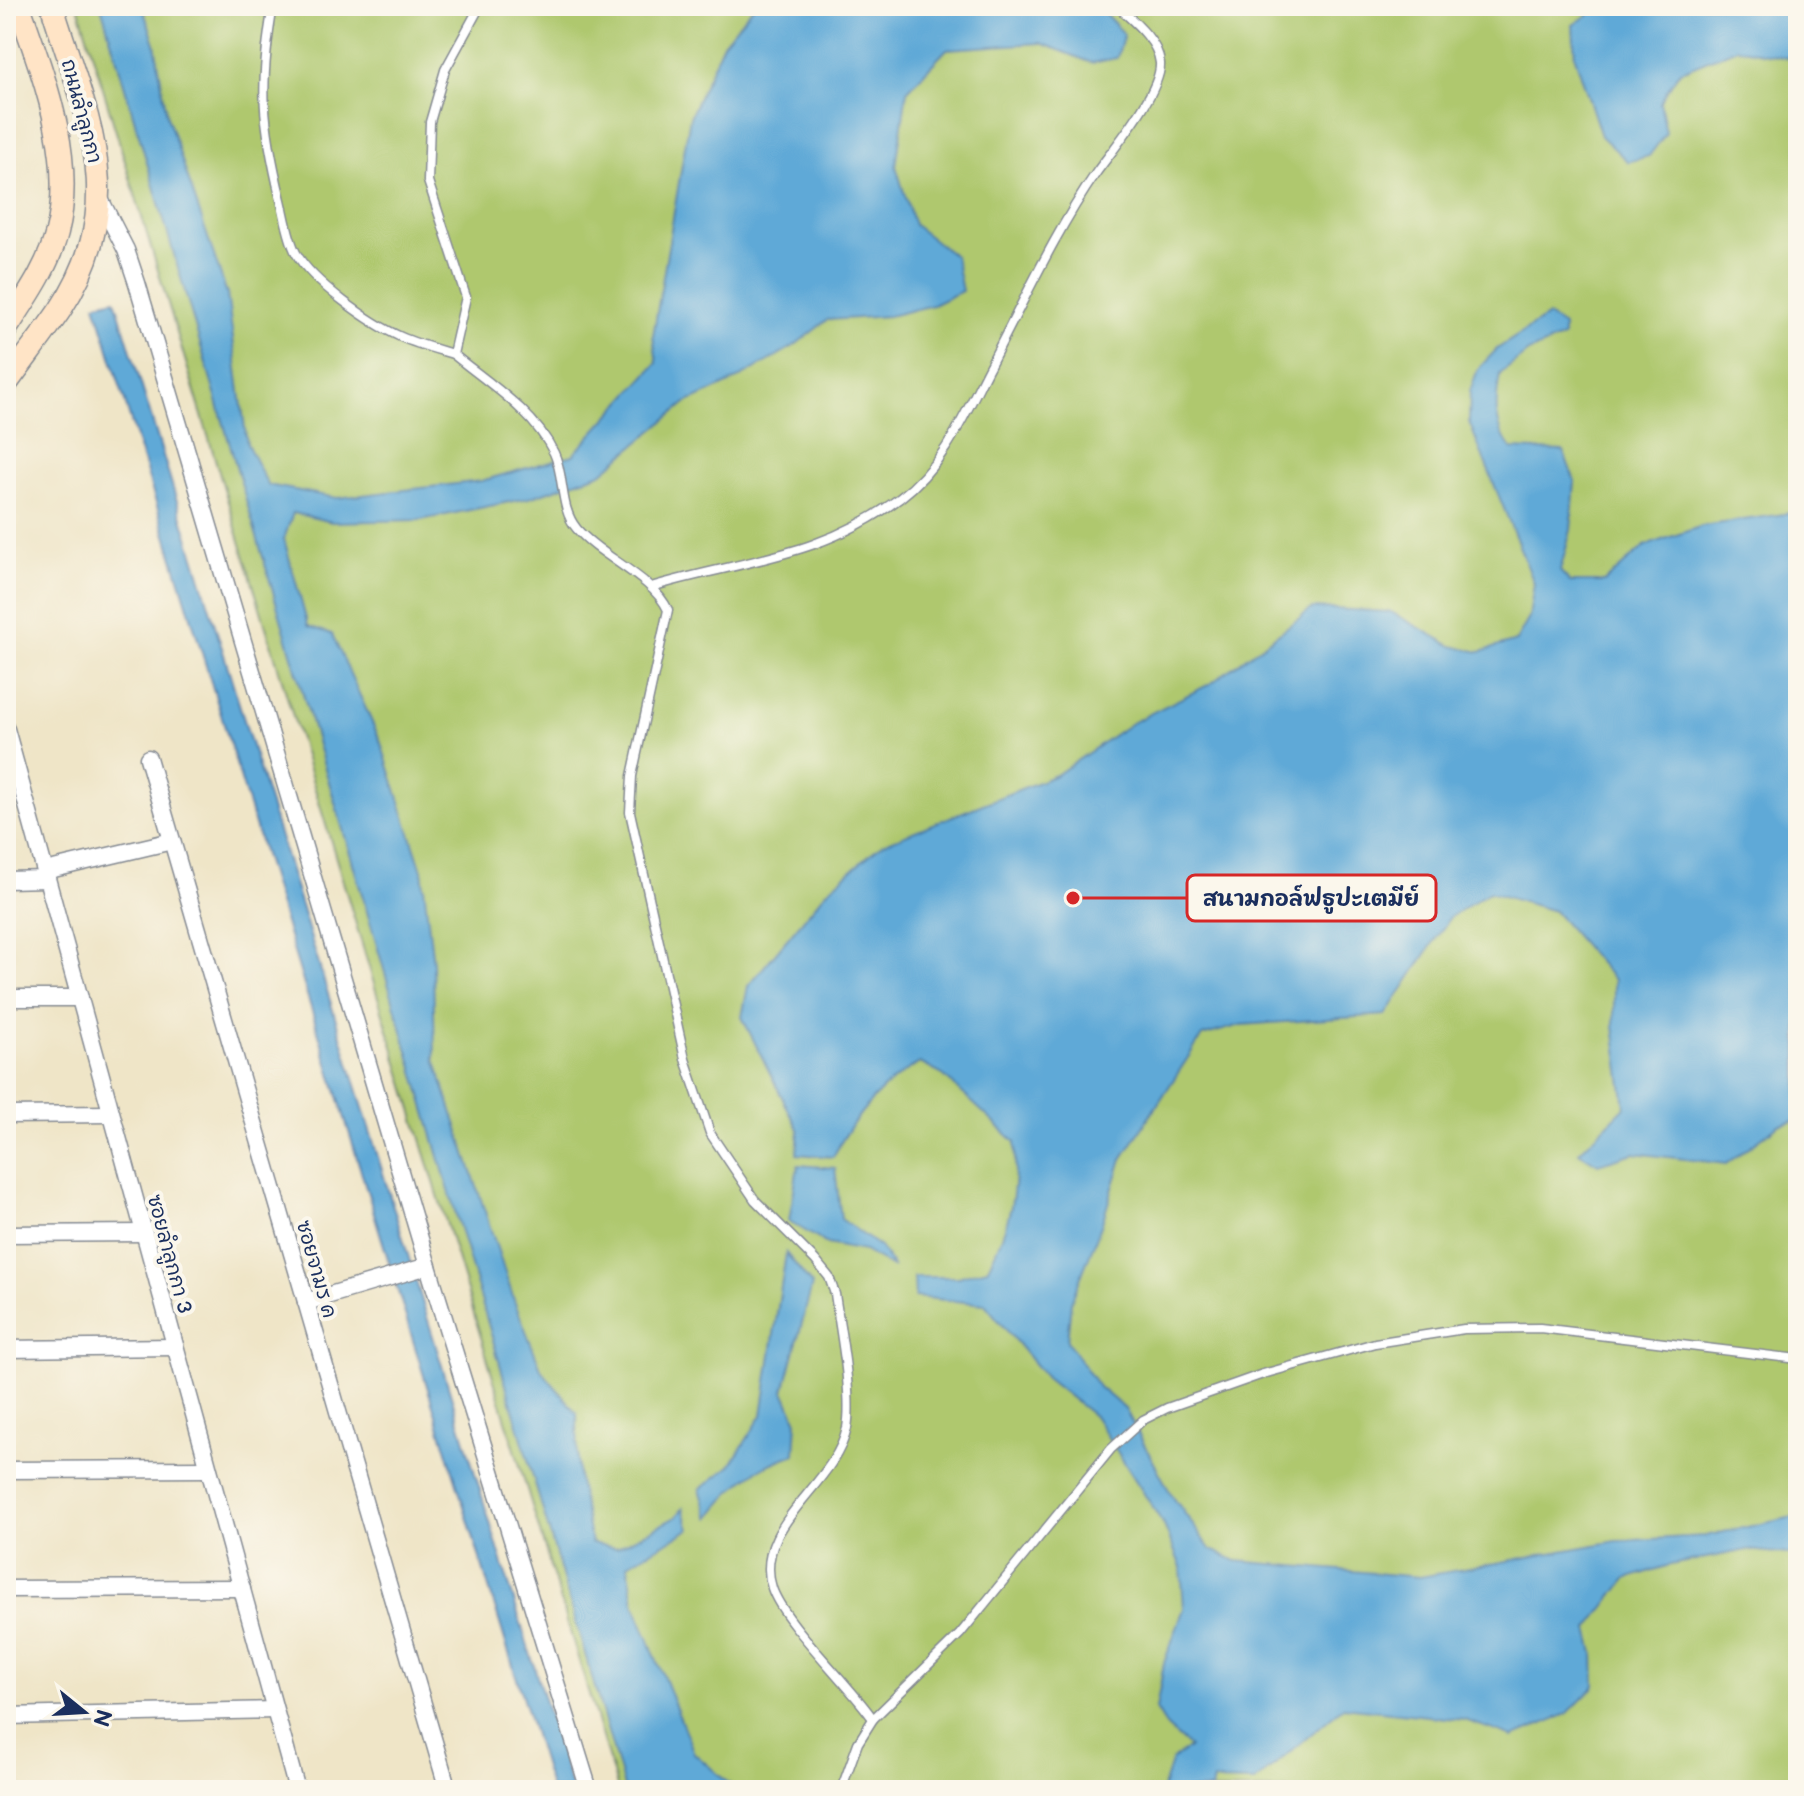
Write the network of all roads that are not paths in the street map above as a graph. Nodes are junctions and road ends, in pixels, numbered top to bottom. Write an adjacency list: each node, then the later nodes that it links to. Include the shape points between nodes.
1 (19, 6): 7 (main road, ถนนลำลูกกา, via 58,137 64,192 47,260)
2 (52, 6): 6 (main road, ถนนลำลูกกา, via 97,160)
3 (273, 6): 8 (lane, via 262,107 296,253 339,296 376,323 400,337)
4 (480, 6): 8 (lane, via 445,70 430,122 428,181 466,297)
5 (1117, 6): 10 (lane, via 1155,49 1157,77 1074,205 958,432 931,469 883,509 832,538 796,553)
6 (101, 201): 9 (main road, ถนนลำลูกกา, via 83,267 61,309); 22 (street, via 137,283)
7 (6, 329)
8 (453, 354): 10 (lane, via 516,405 541,433 555,455 575,526)
9 (6, 384)
10 (651, 587): 33 (lane, via 668,610 632,776 630,812 685,1059 710,1133 755,1200 829,1277 835,1294 847,1425 828,1471 782,1527 768,1569 773,1591 788,1615)
11 (6, 729): 14 (street, ซอยลำลูกกา 3)
12 (148, 758): 13 (street, ซอยจามร ค)
13 (172, 841): 14 (street); 23 (street, ซอยจามร ค)
14 (46, 875): 15 (street); 17 (street, ซอยลำลูกกา 3)
15 (6, 880)
16 (6, 998): 17 (street)
17 (80, 998): 18 (street, ซอยลำลูกกา 3)
18 (111, 1114): 19 (street); 20 (street, ซอยลำลูกกา 3)
19 (6, 1115)
20 (144, 1233): 21 (street); 24 (street, ซอยลำลูกกา 3)
21 (6, 1234)
22 (428, 1266): 23 (street); 36 (street)
23 (306, 1302): 35 (street, ซอยจามร ค)
24 (175, 1347): 25 (street); 27 (street, ซอยลำลูกกา 3)
25 (6, 1349)
26 (1798, 1359): 33 (lane, via 1540,1328 1464,1329 1375,1343 1167,1408 1143,1420 1111,1449 960,1634)
27 (208, 1469): 28 (street); 29 (street, ซอยลำลูกกา 3)
28 (6, 1470)
29 (242, 1588): 30 (street); 31 (street, ซอยลำลูกกา 3)
30 (6, 1589)
31 (274, 1710): 32 (street); 34 (street, ซอยลำลูกกา 3)
32 (6, 1716)
33 (873, 1719): 37 (lane)
34 (297, 1790)
35 (448, 1790)
36 (589, 1790)
37 (841, 1790)

